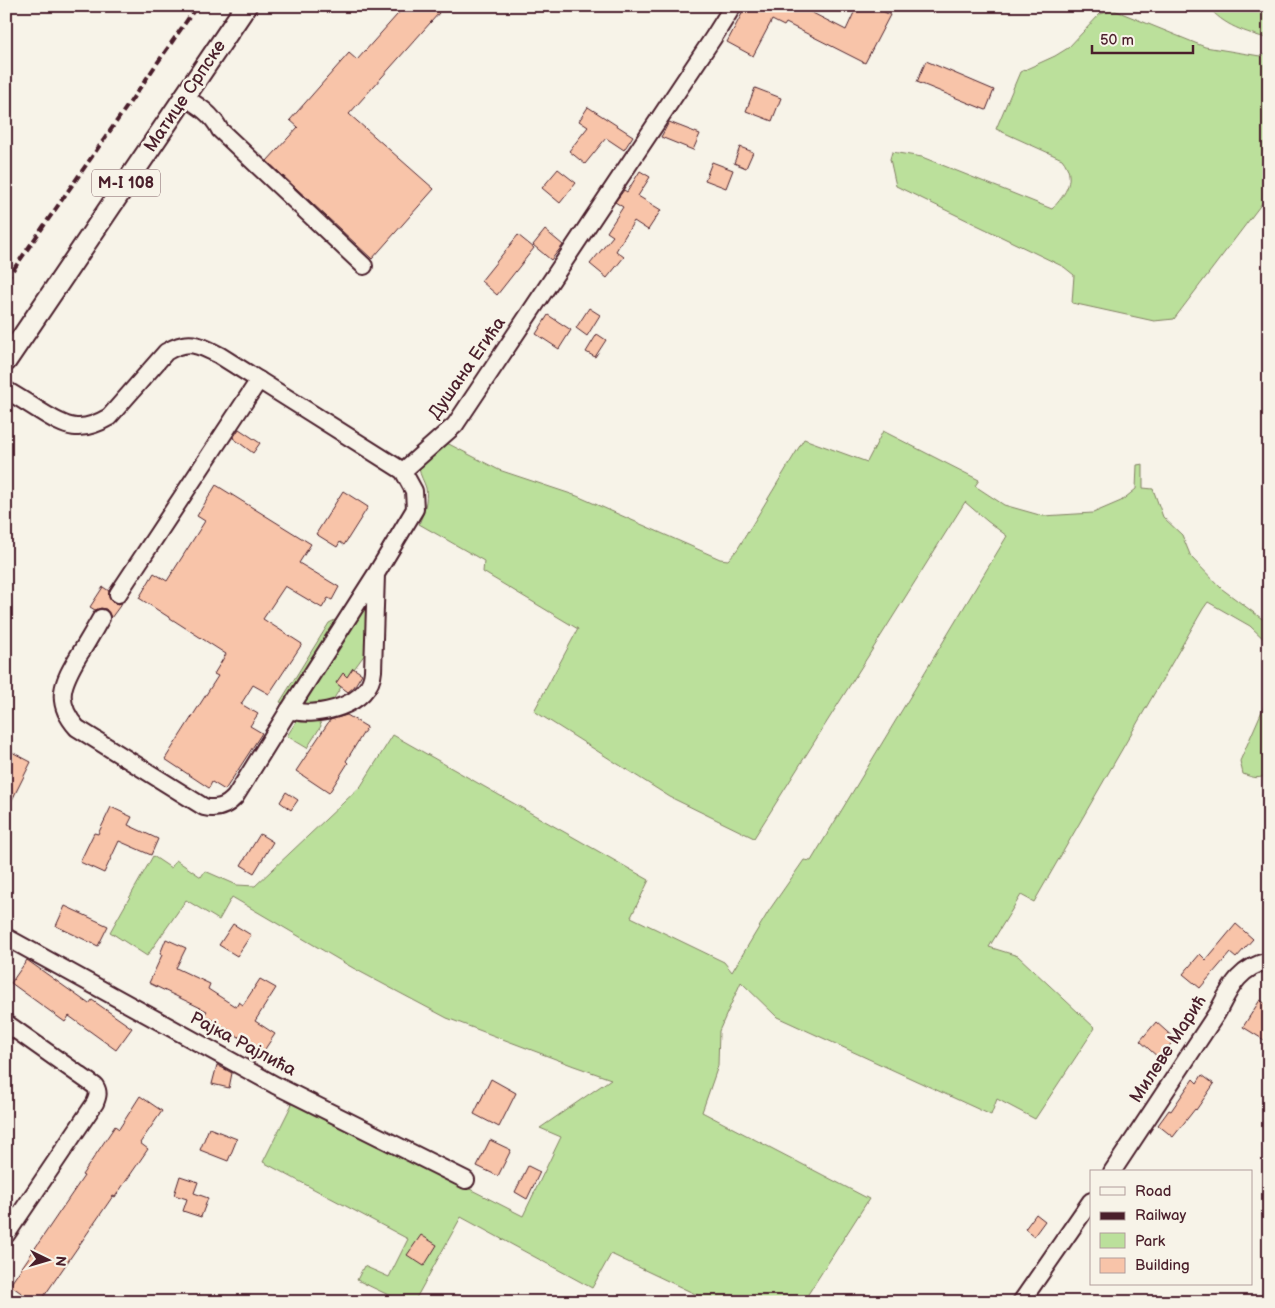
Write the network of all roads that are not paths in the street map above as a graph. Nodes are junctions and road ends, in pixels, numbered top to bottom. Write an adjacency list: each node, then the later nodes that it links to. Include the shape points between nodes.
1 (246, 6): 3 (main road, Матице Српске / M-I 108)
2 (733, 6): 8 (street, Душана Егића, via 455,425)
3 (184, 98): 4 (street, via 211,116 220,130); 5 (main road, Матице Српске / M-I 108)
4 (364, 266)
5 (6, 360)
6 (259, 380): 7 (street, via 203,347 177,345 166,352 109,417 98,424 77,427 62,425); 8 (street); 10 (street)
7 (6, 390)
8 (403, 471): 9 (street, via 414,491 415,509)
9 (376, 574): 12 (street); 12 (street, via 371,682 356,700 326,712)
10 (118, 594)
11 (102, 618): 12 (street, via 64,681 65,712 77,728 198,804 217,808 235,798)
12 (289, 710)
13 (6, 937): 17 (street, Рајка Рајлића, via 275,1085)
14 (1269, 961): 16 (street, Милеве Мaрић, via 1250,967 1230,988 1217,1013)
15 (6, 1022): 19 (street, via 98,1091 95,1103)
16 (1113, 1170)
17 (466, 1180)
18 (1090, 1202): 20 (street)
19 (6, 1235)
20 (1021, 1302)

